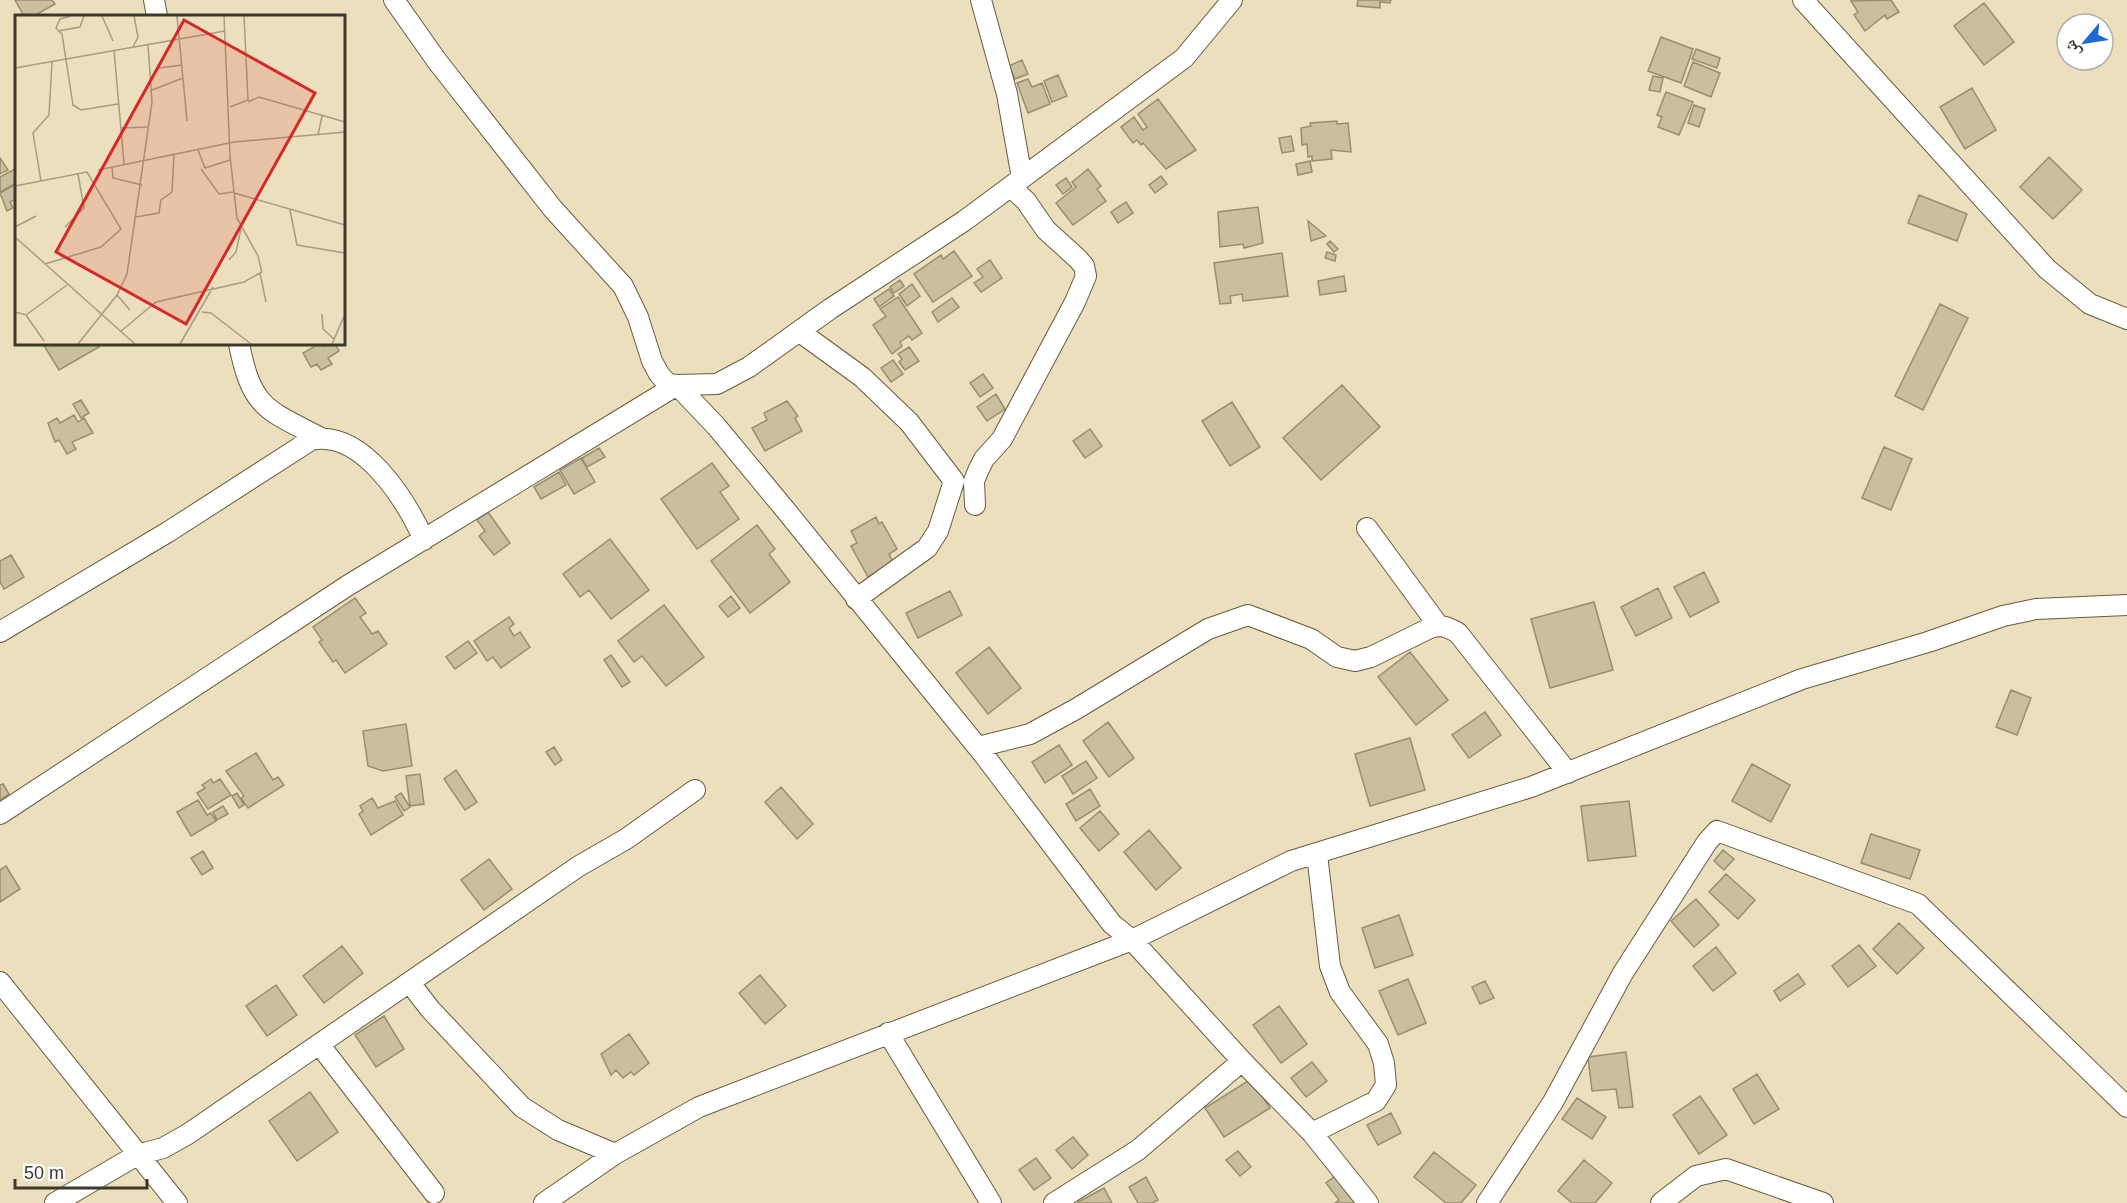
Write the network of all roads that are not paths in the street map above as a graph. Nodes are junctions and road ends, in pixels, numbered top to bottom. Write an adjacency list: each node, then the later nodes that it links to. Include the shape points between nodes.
1 (154, 0): 6 (street)
2 (394, 0): 11 (street, via 553,209 622,286 659,374 669,384)
3 (981, 0): 7 (street, via 1007,94)
4 (1232, 0): 7 (street, via 1184,58)
5 (1803, 0): 8 (street, via 2047,268 2090,304)
6 (157, 15)
7 (1017, 182): 9 (street); 13 (street, via 1046,230 1078,259 1086,276 1002,439 978,471 974,481)
8 (2127, 319)
9 (801, 332): 11 (street, via 717,384); 16 (street, via 862,378 909,422 954,482 938,531 927,548)
10 (238, 345): 12 (street, via 246,379 255,397 287,421)
11 (677, 385): 15 (street); 16 (street, via 716,426)
12 (321, 438): 15 (street, via 353,448 372,464 404,498); 19 (street, via 311,440 168,532)
13 (975, 505)
14 (1367, 528): 18 (street)
15 (424, 540): 23 (street, via 347,586)
16 (856, 599): 20 (street)
17 (2127, 605): 21 (street, via 2036,609 2003,616 1802,679)
18 (1438, 625): 20 (street, via 1355,661 1337,657 1311,639 1248,615 1208,628 1030,734); 21 (street, via 1458,633)
19 (0, 632)
20 (978, 747): 25 (street, via 1094,902)
21 (1568, 772): 24 (street)
22 (695, 790): 27 (street)
23 (0, 814)
24 (1317, 854): 25 (street, via 1291,861); 32 (street, via 1329,966 1340,992 1378,1044 1386,1085 1376,1101)
25 (1132, 940): 28 (street); 30 (street)
26 (0, 982): 34 (street)
27 (410, 982): 29 (street); 33 (street, via 430,1009 522,1107 558,1130)
28 (888, 1033): 33 (street, via 699,1107); 39 (street)
29 (319, 1044): 34 (street, via 188,1134 163,1148); 35 (street)
30 (1242, 1061): 32 (street); 40 (street, via 1138,1150)
31 (2127, 1107): 42 (street, via 1917,904 1717,831 1623,973 1553,1102)
32 (1312, 1132): 41 (street)
33 (615, 1154): 38 (street)
34 (137, 1155): 36 (street); 37 (street)
35 (434, 1193)
36 (55, 1203)
37 (177, 1203)
38 (544, 1203)
39 (991, 1203)
40 (1054, 1203)
41 (1368, 1203)
42 (1487, 1203)
43 (1661, 1203): 44 (street, via 1696,1176 1726,1169)
44 (1823, 1203)

